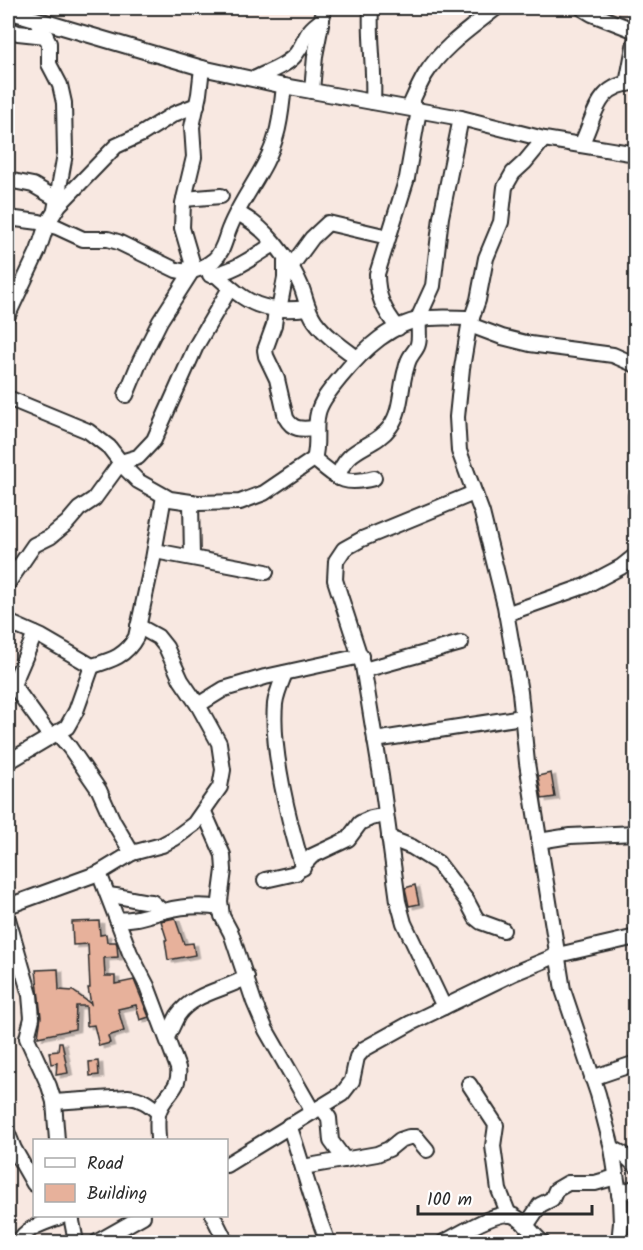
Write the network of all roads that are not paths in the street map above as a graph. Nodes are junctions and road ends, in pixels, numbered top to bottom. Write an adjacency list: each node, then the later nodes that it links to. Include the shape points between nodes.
1 (371, 8): 16 (street)
2 (496, 8): 18 (street, via 437,59 426,73)
3 (582, 8): 8 (street)
4 (8, 11): 6 (street)
5 (323, 14): 12 (street, via 307,32 296,54); 15 (street)
6 (37, 21): 9 (street); 11 (street)
7 (11, 33): 9 (street)
8 (636, 34): 10 (street)
9 (46, 36): 26 (street, via 49,64 64,104 65,154)
10 (633, 56): 13 (street)
11 (202, 68): 12 (street); 17 (street)
12 (254, 79): 14 (street)
13 (631, 83): 21 (street, via 605,93 596,105)
14 (284, 86): 15 (street); 27 (street, via 276,136)
15 (312, 91): 16 (street)
16 (373, 102): 18 (street)
17 (197, 105): 25 (street, via 192,127 194,157); 26 (street, via 116,146)
18 (414, 109): 19 (street); 30 (street, via 407,178)
19 (461, 118): 20 (street); 39 (street, via 441,217 433,286)
20 (544, 139): 21 (street); 40 (street, via 505,187 501,222 486,258)
21 (581, 145): 22 (street)
22 (636, 154)
23 (8, 180): 26 (street, via 33,185)
24 (221, 196): 25 (street)
25 (184, 199): 33 (street, via 183,228 192,262)
26 (56, 205): 29 (street)
27 (237, 213): 31 (street); 32 (street, via 257,225)
28 (8, 218): 29 (street)
29 (47, 224): 33 (street, via 83,239 118,242); 35 (street, via 43,240)
30 (388, 237): 32 (street, via 328,223 300,254); 41 (street, via 377,288 380,302)
31 (219, 254): 33 (street); 34 (street)
32 (282, 255): 34 (street, via 239,266); 36 (street); 37 (street, via 285,278)
33 (190, 273): 34 (street); 44 (street, via 160,321)
34 (223, 281): 37 (street, via 257,305); 48 (street, via 222,302 196,346 154,440 138,457)
35 (13, 289): 38 (street)
36 (308, 308): 37 (street); 42 (street, via 324,331)
37 (277, 310): 46 (street, via 265,350 286,418 296,428)
38 (8, 315)
39 (418, 321): 40 (street); 41 (street); 49 (street, via 418,344 410,356 389,429 346,459)
40 (471, 321): 43 (street, via 502,337 613,356); 51 (street, via 457,417 459,451)
41 (398, 328): 42 (street)
42 (357, 358): 46 (street, via 327,395 318,411)
43 (636, 365)
44 (126, 395)
45 (8, 398): 48 (street, via 88,431)
46 (316, 428): 47 (street)
47 (314, 459): 49 (street); 54 (street, via 264,493 240,502)
48 (121, 462): 52 (street, via 138,481); 61 (street, via 94,499 50,537 34,545)
49 (338, 478): 50 (street, via 357,482)
50 (374, 478)
51 (474, 494): 62 (street); 67 (street, via 344,549 336,561 335,580)
52 (164, 496): 54 (street); 57 (street)
53 (636, 496): 55 (street)
54 (191, 502): 59 (street)
55 (635, 512): 56 (street)
56 (636, 521)
57 (154, 551): 59 (street); 64 (street)
58 (636, 555): 62 (street, via 585,586)
59 (192, 557): 60 (street)
60 (266, 572)
61 (8, 583)
62 (506, 614): 73 (street)
63 (8, 622): 65 (street)
64 (138, 626): 68 (street, via 123,655); 72 (street, via 158,637 166,647)
65 (35, 634): 68 (street); 71 (street)
66 (461, 643): 69 (street)
67 (360, 656): 69 (street); 70 (street)
68 (92, 666): 74 (street, via 67,727)
69 (364, 670): 75 (street)
70 (285, 673): 72 (street, via 225,689); 83 (street, via 275,701 274,730)
71 (10, 682): 74 (street)
72 (198, 705): 77 (street, via 219,743 223,770 220,787)
73 (522, 717): 75 (street); 81 (street)
74 (53, 734): 76 (street); 82 (street, via 70,748 99,790)
75 (375, 740): 78 (street)
76 (8, 762)
77 (204, 812): 82 (street, via 175,838); 88 (street, via 223,855)
78 (386, 815): 80 (street); 83 (street, via 360,823 348,839 312,856)
79 (636, 833): 81 (street)
80 (389, 838): 92 (street, via 438,863 476,918); 96 (street, via 404,923)
81 (539, 841): 94 (street)
82 (132, 853): 84 (street)
83 (303, 868): 85 (street, via 287,877)
84 (99, 873): 86 (street); 87 (street)
85 (265, 880)
86 (108, 895): 89 (street, via 152,902); 91 (street)
87 (8, 906)
88 (221, 908): 89 (street, via 191,906); 95 (street)
89 (162, 911): 91 (street, via 134,920)
90 (8, 919): 103 (street, via 30,995 32,1018 27,1038)
91 (117, 919): 98 (street)
92 (503, 930)
93 (636, 937): 94 (street)
94 (558, 956): 96 (street); 101 (street, via 563,990)
95 (247, 977): 97 (street, via 207,993); 104 (street, via 266,1030)
96 (444, 1007): 104 (street, via 364,1049 357,1058 352,1081 342,1094)
97 (185, 1008): 98 (street); 99 (street)
98 (160, 1020): 99 (street)
99 (167, 1036): 105 (street, via 179,1077)
100 (636, 1063): 101 (street)
101 (592, 1078): 110 (street)
102 (469, 1084): 121 (street, via 496,1125 493,1146 499,1190)
103 (54, 1102): 105 (street, via 128,1097 147,1102); 108 (street)
104 (317, 1110): 106 (street); 113 (street, via 329,1118 332,1141)
105 (158, 1112): 109 (street)
106 (289, 1125): 114 (street); 116 (street)
107 (8, 1134): 112 (street)
108 (57, 1139)
109 (158, 1139)
110 (612, 1148): 115 (street); 117 (street)
111 (427, 1150): 113 (street, via 416,1137 409,1137 377,1154)
112 (12, 1155): 118 (street)
113 (345, 1160): 116 (street)
114 (228, 1164)
115 (636, 1166)
116 (303, 1167): 131 (street)
117 (616, 1177): 120 (street); 126 (street, via 595,1183 567,1183 540,1205)
118 (33, 1183)
119 (636, 1187): 120 (street)
120 (619, 1194): 134 (street)
121 (509, 1215): 126 (street); 132 (street, via 490,1218)
122 (58, 1217): 127 (street, via 27,1231)
123 (71, 1217): 128 (street)
124 (140, 1217): 129 (street)
125 (214, 1217): 130 (street)
126 (526, 1226): 133 (street)
127 (19, 1242)
128 (76, 1242)
129 (97, 1242)
130 (226, 1242)
131 (328, 1242)
132 (444, 1242)
133 (542, 1242)
134 (619, 1242)

